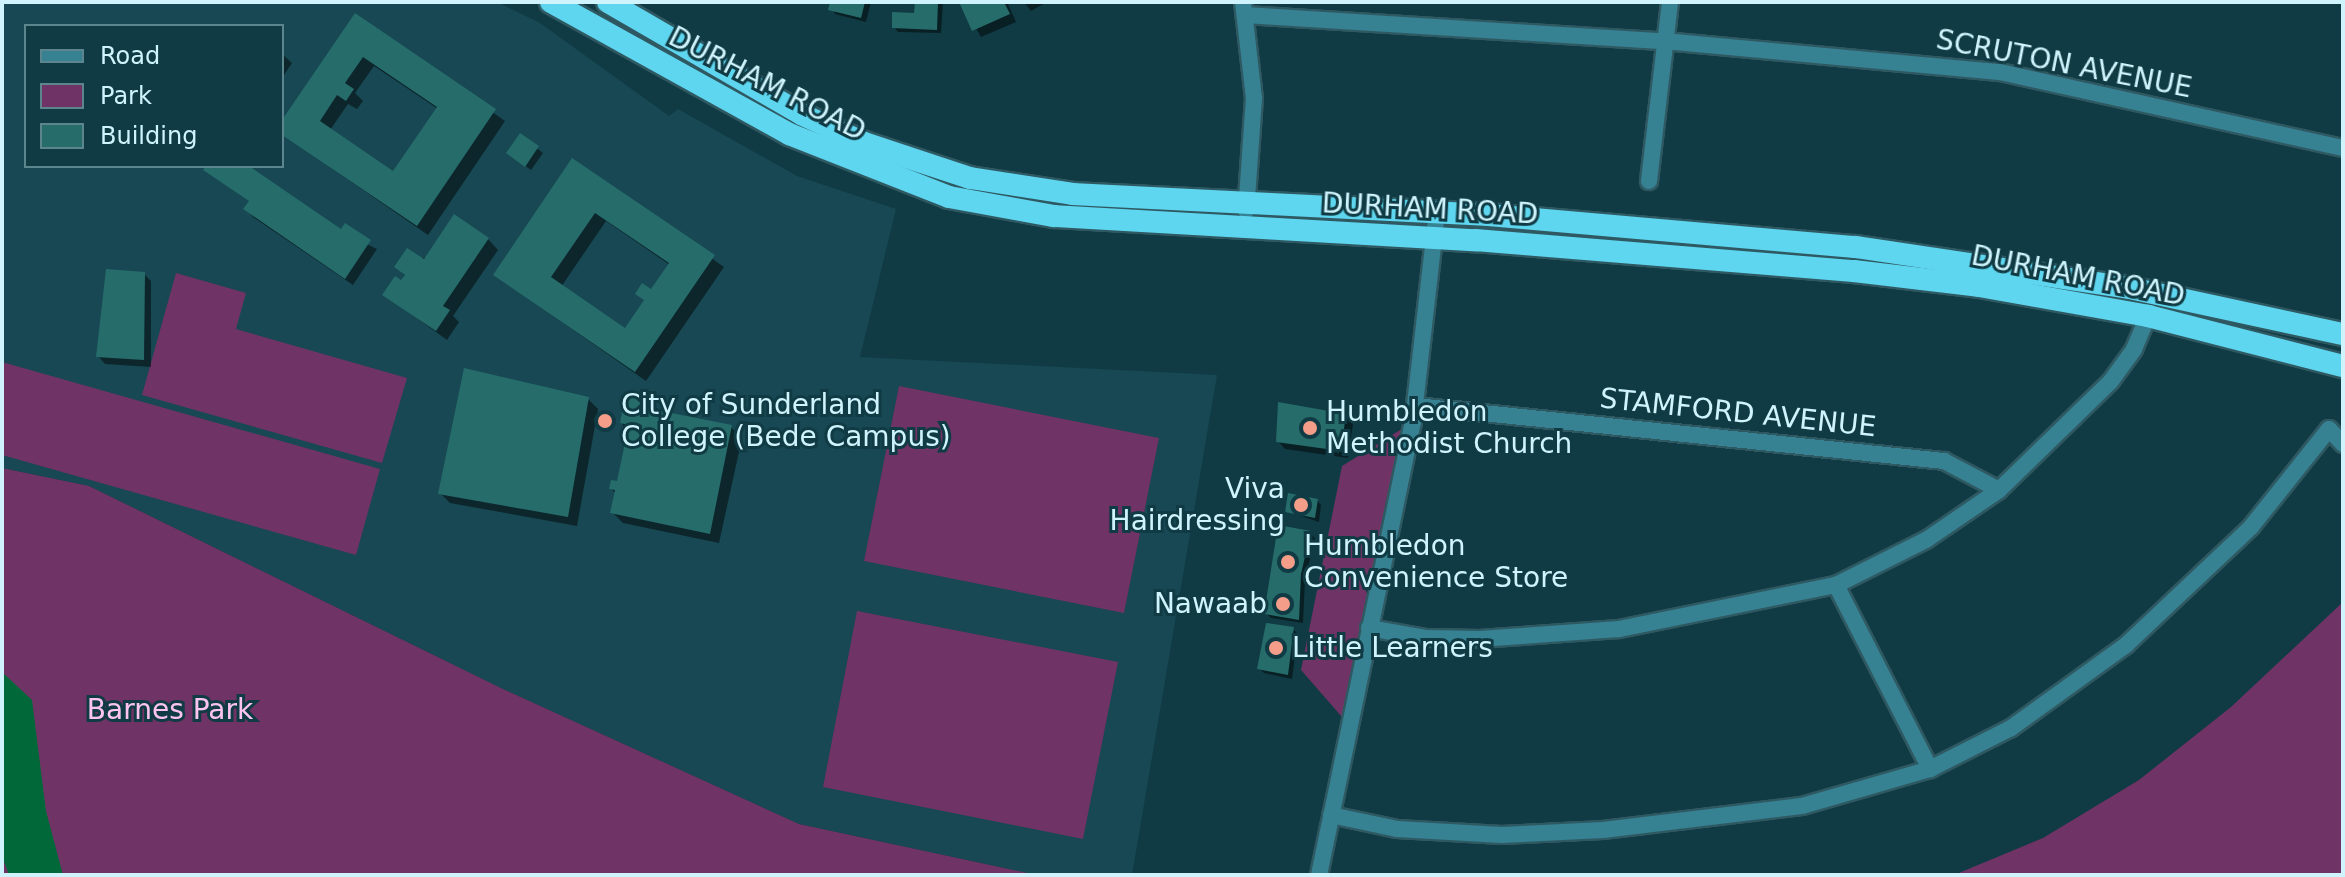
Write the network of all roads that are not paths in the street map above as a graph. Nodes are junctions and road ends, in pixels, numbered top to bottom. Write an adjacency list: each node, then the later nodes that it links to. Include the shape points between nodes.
1 (551, 2): 11 (highway, DURHAM ROAD, via 789,134 949,197 1054,216)
2 (608, 2): 9 (highway, DURHAM ROAD, via 801,114 864,143 970,178 1073,194)
3 (1670, 2): 6 (street)
4 (1244, 9): 5 (street, SCRUTON AVENUE); 9 (street, via 1254,98)
5 (1298, 10): 6 (street, SCRUTON AVENUE)
6 (1664, 41): 7 (street, SCRUTON AVENUE, via 2000,72); 8 (street)
7 (2343, 148)
8 (1649, 181)
9 (1247, 205): 10 (highway, DURHAM ROAD); 11 (street)
10 (1437, 212): 12 (street); 14 (highway, DURHAM ROAD, via 1985,263)
11 (1245, 229): 12 (highway, DURHAM ROAD)
12 (1435, 238): 13 (highway, DURHAM ROAD, via 1854,271 1980,286); 16 (street)
13 (2148, 316): 15 (highway, DURHAM ROAD); 18 (street, via 2134,349 2111,381)
14 (2343, 334)
15 (2343, 366)
16 (1416, 406): 18 (street, STAMFORD AVENUE, via 1944,461); 20 (street)
17 (2343, 444): 21 (street, via 2329,429 2251,527 2126,645 2011,728)
18 (1999, 490): 19 (street, via 1926,540)
19 (1836, 585): 20 (street, via 1619,629 1480,639 1425,638); 21 (street)
20 (1369, 628): 22 (street)
21 (1930, 769): 22 (street, via 1802,806 1603,830 1502,835 1397,829)
22 (1331, 815): 23 (street)
23 (1319, 875)

